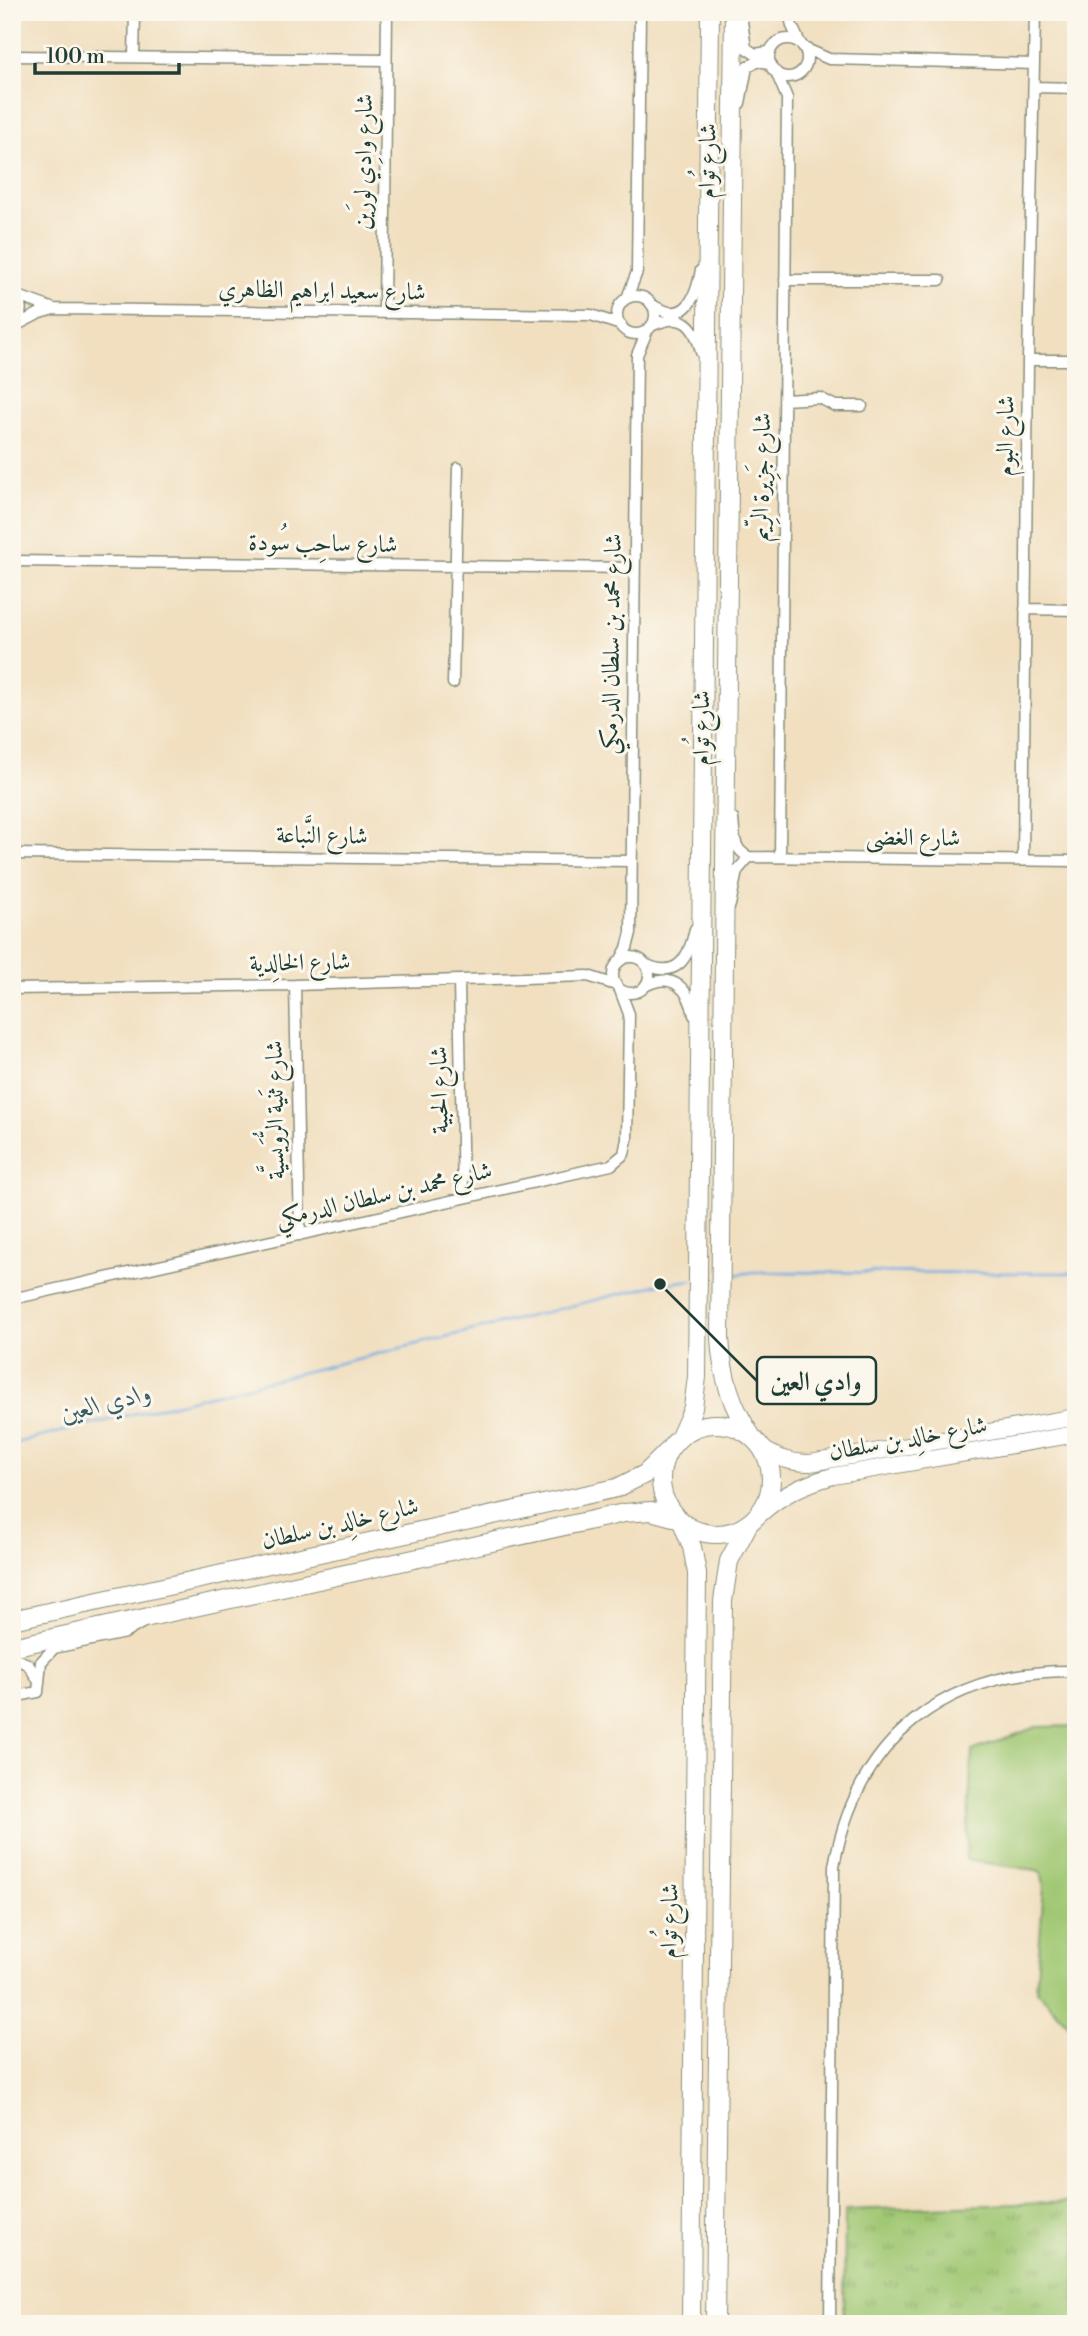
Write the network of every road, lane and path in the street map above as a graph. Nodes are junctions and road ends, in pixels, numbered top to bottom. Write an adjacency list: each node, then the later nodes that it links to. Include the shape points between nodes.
1 (135, 12): 13 (street)
2 (387, 12): 15 (street, شارع وادِي لورَين)
3 (640, 12): 24 (street)
4 (710, 12): 23 (main road, شارع تُوام)
5 (734, 12): 22 (main road, شارع تُوام)
6 (741, 12): 11 (street, via 746,48 758,54)
7 (1035, 12): 16 (street, شارع البوم)
8 (789, 15): 9 (street); 10 (street)
9 (779, 41): 10 (street, via 789,39); 11 (street)
10 (802, 45): 14 (street); 18 (street, via 807,59)
11 (771, 51): 17 (street)
12 (12, 55): 13 (street)
13 (134, 57): 15 (street)
14 (829, 59): 16 (street); 18 (street)
15 (386, 60): 31 (street, شارع وادِي لورَين)
16 (1034, 64): 19 (street, شارع البوم)
17 (773, 68): 18 (street, via 786,76); 21 (street, شارع جَزِيرة الرِّيم); 22 (street, via 759,61 747,66)
18 (798, 73): 21 (street, شارع جَزِيرة الرِّيم)
19 (1034, 87): 20 (street); 37 (street, شارع البوم)
20 (1076, 88)
21 (787, 98): 25 (street, شارع جَزِيرة الرِّيم)
22 (733, 132): 49 (main road, شارع تُوام)
23 (707, 240): 29 (street, via 694,301 674,312); 39 (main road, شارع تُوام)
24 (637, 272): 28 (street); 29 (street)
25 (785, 280): 26 (street); 40 (street, شارع جَزِيرة الرِّيم)
26 (940, 280)
27 (14, 291): 30 (street, شارع سعيد ابراهيم الظاهري); 35 (street, via 21,312)
28 (624, 301): 29 (street, via 638,296); 32 (street, شارع سعيد ابراهيم الظاهري); 33 (street, via 618,314)
29 (650, 302): 34 (street, via 655,315)
30 (54, 309): 31 (street, شارع سعيد ابراهيم الظاهري); 35 (street, شارع سعيد ابراهيم الظاهري)
31 (384, 312): 32 (street, شارع سعيد ابراهيم الظاهري)
32 (591, 315): 33 (street, شارع سعيد ابراهيم الظاهري)
33 (622, 327): 34 (street, via 638,333); 36 (street, شارع محمد بن سلطان الدرمكي)
34 (650, 327): 36 (street, شارع محمد بن سلطان الدرمكي); 39 (street, via 669,319 689,325)
35 (13, 328)
36 (637, 355): 45 (street, شارع محمد بن سلطان الدرمكي)
37 (1028, 360): 38 (street); 46 (street, شارع البوم)
38 (1076, 360)
39 (706, 372): 56 (main road, شارع تُوام)
40 (784, 400): 41 (street, via 820,398 835,405); 52 (street, شارع جَزِيرة الرِّيم)
41 (862, 406)
42 (458, 468): 44 (street)
43 (12, 561): 44 (street, شارع ساحِب سُودة)
44 (455, 567): 45 (street, شارع ساحِب سُودة); 48 (street)
45 (633, 568): 54 (street, شارع محمد بن سلطان الدرمكي)
46 (1025, 610): 47 (street); 53 (street, شارع البوم)
47 (1076, 610)
48 (453, 683)
49 (727, 799): 51 (street, via 735,844); 57 (main road, شارع تُوام)
50 (12, 854): 54 (street, شارع النَّباعة)
51 (749, 857): 52 (street, شارع الغضى); 57 (street, via 737,872)
52 (780, 857): 53 (street, شارع الغضى)
53 (1023, 860): 55 (street, شارع الغضى)
54 (631, 861): 58 (street, شارع محمد بن سلطان الدرمكي)
55 (1076, 861)
56 (700, 902): 60 (street, via 692,942 682,963 668,970); 68 (main road, شارع تُوام)
57 (725, 917): 75 (main road, شارع تُوام, via 720,1338 731,1399)
58 (631, 933): 59 (street, شارع محمد بن سلطان الدرمكي); 60 (street, شارع محمد بن سلطان الدرمكي)
59 (618, 963): 60 (street, via 634,957); 61 (street, شارع الخالِدية); 64 (street, via 613,975)
60 (644, 963): 65 (street, via 649,977)
61 (588, 976): 62 (street, شارع الخالِدية); 64 (street, شارع الخالِدية)
62 (459, 981): 63 (street, شارع الخالِدية); 69 (street, شارع الحبية)
63 (295, 985): 66 (street, شارع الخالِدية); 70 (street, شارع ثَنية الرُّوَيسيَّة)
64 (618, 988): 65 (street, via 631,993); 67 (street, شارع محمد بن سلطان الدرمكي)
65 (643, 988): 67 (street, شارع محمد بن سلطان الدرمكي); 68 (street, via 659,981 680,986 692,1004)
66 (12, 989)
67 (629, 1014): 69 (street, شارع محمد بن سلطان الدرمكي, via 627,1139 621,1159 606,1167)
68 (700, 1040): 74 (main road, شارع تُوام, via 696,1392)
69 (463, 1198): 70 (street, شارع محمد بن سلطان الدرمكي)
70 (300, 1235): 71 (street, شارع محمد بن سلطان الدرمكي)
71 (12, 1299)
72 (1076, 1417): 75 (street, شارع خالِد بن سلطان, via 810,1463 773,1456)
73 (1076, 1434): 78 (street, شارع خالِد بن سلطان, via 833,1476 800,1486)
74 (680, 1437): 75 (main road, via 708,1424 731,1426); 76 (main road)
75 (757, 1442): 78 (main road, via 772,1475 766,1503)
76 (667, 1452): 77 (main road, via 661,1487); 80 (main road, شارع خالِد بن سلطان, via 645,1474 617,1488)
77 (679, 1520): 78 (main road, via 694,1530 714,1534 735,1531); 79 (main road, شارع خالِد بن سلطان, via 651,1511 624,1513); 86 (main road, شارع تُوام, via 695,1560 698,1586)
78 (753, 1520): 87 (main road, شارع تُوام, via 729,1561 723,1601)
79 (151, 1616): 81 (main road, شارع خالِد بن سلطان); 84 (street, via 125,1633 54,1648 41,1662)
80 (12, 1620)
81 (12, 1647)
82 (12, 1658): 84 (street, via 28,1664)
83 (1076, 1671): 88 (street, via 1005,1676 937,1704 881,1753 845,1818 834,1866)
84 (38, 1680): 85 (street, via 38,1692)
85 (12, 1697)
86 (691, 2324)
87 (715, 2324)
88 (830, 2324)

